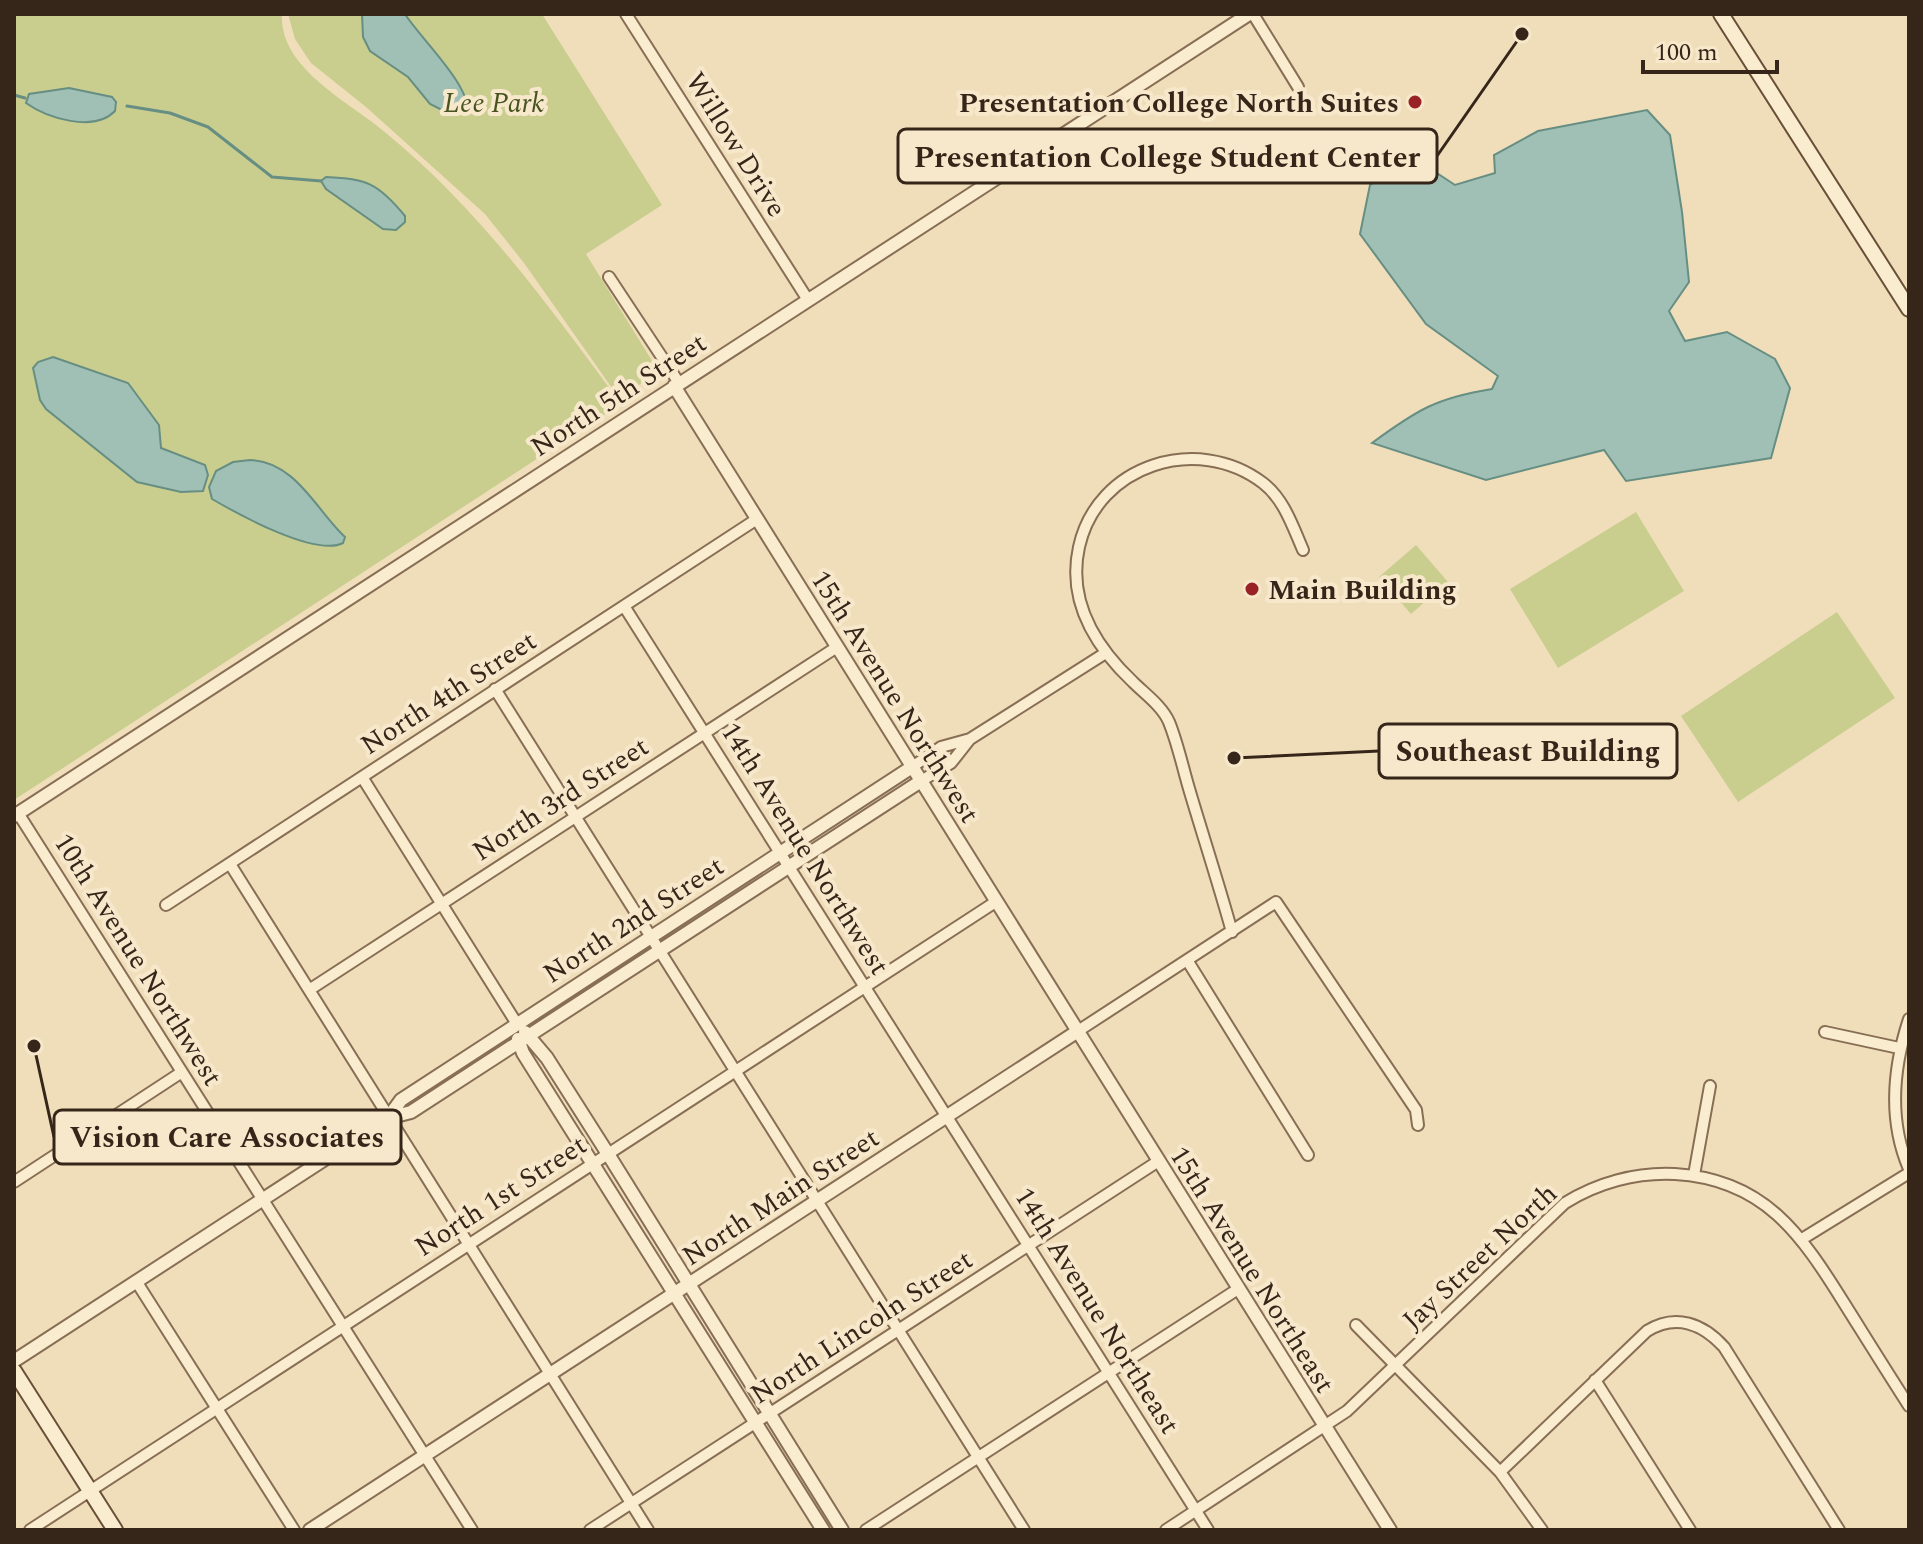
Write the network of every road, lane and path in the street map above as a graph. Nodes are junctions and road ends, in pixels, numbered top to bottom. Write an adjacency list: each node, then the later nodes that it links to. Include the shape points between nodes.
1 (626, 14): 6 (street, Willow Drive)
2 (1251, 14): 4 (street); 6 (street, North 5th Street)
3 (1721, 14): 7 (main road)
4 (1298, 87)
5 (609, 277): 8 (street, 15th Avenue Northwest)
6 (808, 300): 8 (street, North 5th Street)
7 (1909, 309)
8 (676, 385): 9 (street, 15th Avenue Northwest); 20 (street, North 5th Street)
9 (757, 519): 11 (street, North 4th Street); 12 (street, 15th Avenue Northwest)
10 (1303, 550): 13 (street, via 1275,495 1236,469 1182,461 1125,477 1094,509 1079,546 1080,600)
11 (624, 606): 14 (street, North 4th Street); 15 (street, 14th Avenue Northwest)
12 (837, 647): 15 (street, North 3rd Street); 17 (street, 15th Avenue Northwest)
13 (1104, 654): 16 (street); 28 (street, via 1168,719)
14 (495, 689): 18 (street, North 4th Street); 21 (street)
15 (705, 733): 21 (street, North 3rd Street); 22 (street, 14th Avenue Northwest)
16 (970, 739): 17 (street, via 941,747); 19 (street, via 951,763)
17 (912, 767): 19 (street, 15th Avenue Northwest); 22 (street, North 2nd Street)
18 (362, 777): 23 (street, North 4th Street); 26 (street)
19 (921, 781): 24 (street, North 2nd Street); 25 (street, 15th Avenue Northwest)
20 (16, 814): 41 (street, 10th Avenue Northwest)
21 (576, 817): 26 (street, North 3rd Street); 29 (street)
22 (780, 852): 24 (street, 14th Avenue Northwest); 29 (street, North 2nd Street)
23 (230, 864): 27 (street, North 4th Street); 33 (street)
24 (789, 866): 30 (street, North 2nd Street); 32 (street, 14th Avenue Northwest)
25 (997, 901): 32 (street, North 1st Street); 36 (street, 15th Avenue Northwest)
26 (440, 904): 33 (street, North 3rd Street); 35 (street)
27 (166, 905)
28 (1232, 932): 31 (street, North Main Street); 45 (street, North Main Street, via 1276,902 1411,1103)
29 (650, 936): 30 (street); 35 (street, North 2nd Street)
30 (660, 951): 38 (street, North 2nd Street); 40 (street)
31 (1187, 960): 36 (street, North Main Street); 47 (street)
32 (865, 987): 40 (street, North 1st Street); 43 (street, 14th Avenue Northwest)
33 (309, 990): 44 (street)
34 (1909, 1019): 39 (street)
35 (517, 1024): 38 (street); 44 (street, North 2nd Street, via 401,1100)
36 (1078, 1031): 43 (street, North Main Street); 48 (street, 15th Avenue Northeast)
37 (1825, 1032): 39 (street)
38 (524, 1040): 44 (street, North 2nd Street, via 411,1112); 46 (street); 49 (street)
39 (1899, 1048): 50 (street, via 1895,1106)
40 (735, 1071): 46 (street, North 1st Street); 54 (street)
41 (182, 1072): 52 (street); 53 (street, 10th Avenue Northwest)
42 (1710, 1086): 51 (street)
43 (947, 1117): 54 (street, North Main Street); 57 (street, 14th Avenue Northeast)
44 (388, 1118): 53 (street, North 2nd Street); 56 (street)
45 (1418, 1125)
46 (608, 1154): 49 (street, North 1st Street); 59 (street)
47 (1308, 1155)
48 (1157, 1162): 57 (street, North Lincoln Street); 60 (street, 15th Avenue Northeast)
49 (592, 1164): 56 (street, North 1st Street); 61 (street)
50 (1909, 1171): 55 (street)
51 (1694, 1175): 55 (street, Jay Street North, via 1754,1196); 66 (street, Jay Street North, via 1631,1177 1565,1203)
52 (14, 1182)
53 (263, 1199): 58 (street, North 2nd Street); 63 (street, 10th Avenue Northwest)
54 (816, 1201): 59 (street, North Main Street); 64 (street)
55 (1802, 1239): 71 (street, Jay Street North)
56 (468, 1245): 63 (street, North 1st Street); 69 (street)
57 (1028, 1245): 64 (street, North Lincoln Street); 68 (street, 14th Avenue Northeast)
58 (136, 1281): 65 (street, North 2nd Street); 72 (street)
59 (689, 1284): 61 (street, North Main Street); 73 (street)
60 (1238, 1289): 68 (street); 75 (street, 15th Avenue Northeast)
61 (674, 1293): 69 (street, North Main Street); 74 (street)
62 (1356, 1325): 66 (street, Jay Street North)
63 (344, 1326): 72 (street, North 1st Street); 76 (street, 10th Avenue Northwest)
64 (899, 1330): 73 (street, North Lincoln Street); 77 (street)
65 (14, 1361)
66 (1396, 1367): 75 (street, Jay Street North); 78 (street)
67 (14, 1371): 79 (main road)
68 (1109, 1372): 77 (street); 81 (street, 14th Avenue Northeast)
69 (550, 1374): 76 (street, North Main Street); 80 (street)
70 (1595, 1380): 78 (street); 97 (street); 98 (street, via 1656,1326 1673,1322 1701,1327 1724,1347)
71 (1909, 1406)
72 (217, 1408): 79 (street, North 1st Street); 84 (street)
73 (771, 1413): 74 (street, North Lincoln Street); 90 (street)
74 (756, 1423): 80 (street, North Lincoln Street); 89 (street)
75 (1325, 1427): 81 (street, Jay Street North); 95 (street, 15th Avenue Northeast)
76 (425, 1455): 85 (street, North Main Street); 86 (street, 10th Avenue Northwest)
77 (978, 1457): 91 (street); 92 (street)
78 (1500, 1472): 96 (street)
79 (90, 1491): 82 (street, North 1st Street); 83 (main road)
80 (631, 1503): 87 (street, North Lincoln Street); 88 (street)
81 (1196, 1510): 93 (street, Jay Street North); 94 (street, 14th Avenue Northeast)
82 (30, 1530)
83 (115, 1530)
84 (294, 1530)
85 (310, 1530)
86 (472, 1530)
87 (590, 1530)
88 (648, 1530)
89 (823, 1530)
90 (842, 1530)
91 (866, 1530)
92 (1024, 1530)
93 (1166, 1530)
94 (1208, 1530)
95 (1390, 1530)
96 (1542, 1530)
97 (1690, 1530)
98 (1839, 1530)

